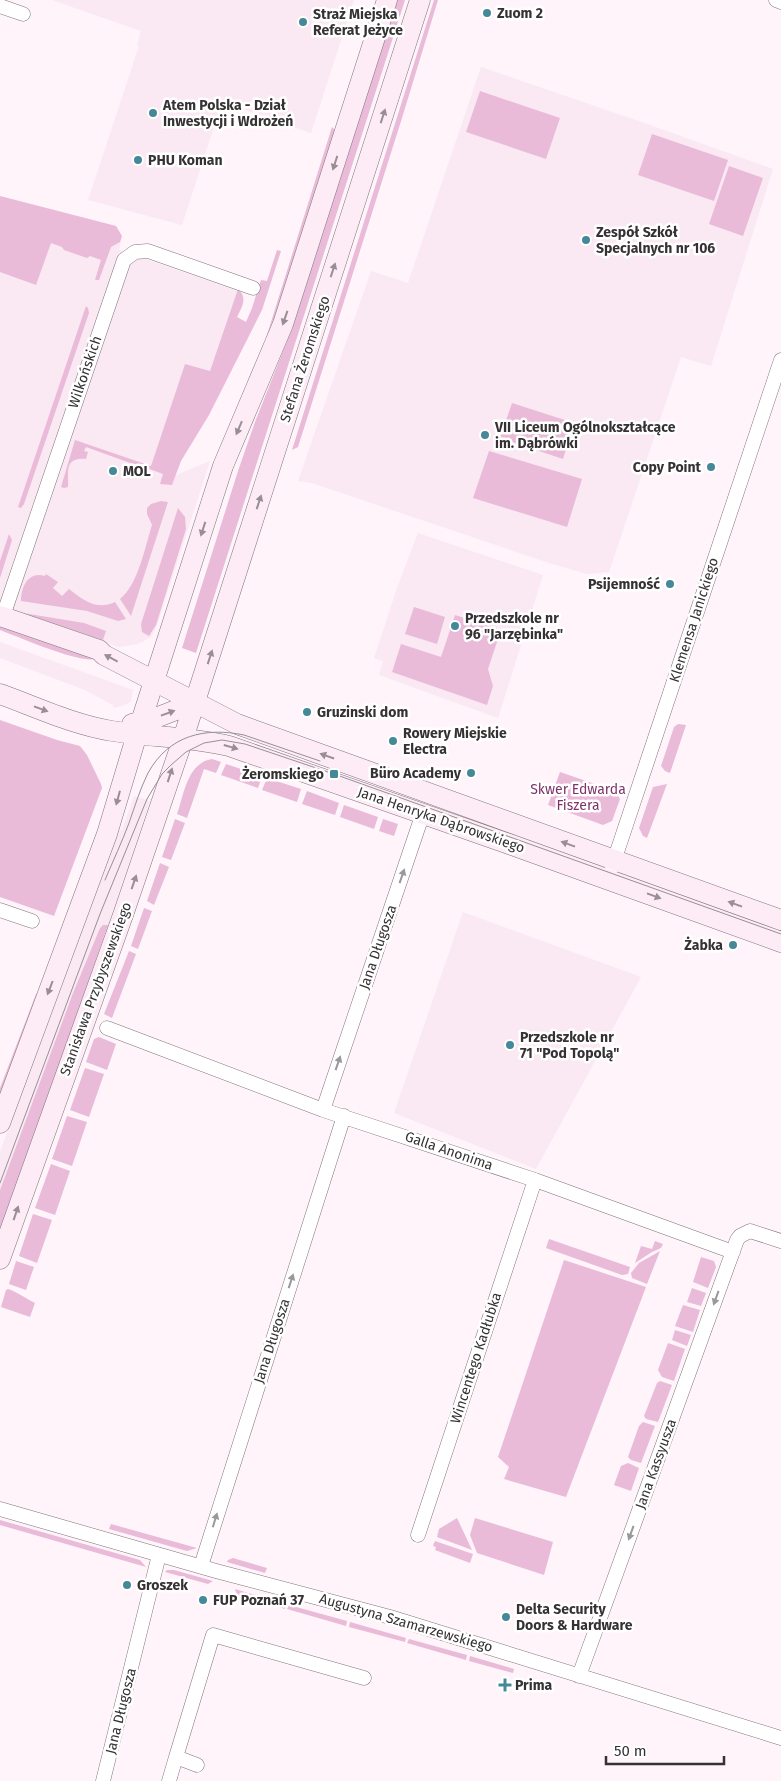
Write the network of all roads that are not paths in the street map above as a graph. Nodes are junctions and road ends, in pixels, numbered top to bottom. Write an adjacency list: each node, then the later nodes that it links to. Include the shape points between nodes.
1 (387, 0): 10 (main road, one-way to 10, via 283,324 223,466)
2 (420, 0): 12 (main road, Stefana Żeromskiego, one-way to 2)
3 (776, 0): 4 (street)
4 (781, 2)
5 (0, 6): 6 (street)
6 (23, 14)
7 (253, 288): 9 (street, Wilkońskich, via 148,251 135,252 124,260)
8 (781, 360): 18 (street, Klemensa Janickiego)
9 (1, 616): 10 (main road, Jana Henryka Dąbrowskiego, one-way to 9, via 100,650)
10 (154, 682): 12 (main road, Jana Henryka Dąbrowskiego); 13 (main road)
11 (0, 694): 14 (main road, Jana Henryka Dąbrowskiego, one-way to 14)
12 (192, 711): 13 (main road, Jana Henryka Dąbrowskiego, one-way to 12); 15 (main road, Stanisława Przybyszewskiego); 18 (main road, Jana Henryka Dąbrowskiego, one-way to 12, via 237,724)
13 (142, 720): 14 (main road, Jana Henryka Dąbrowskiego); 15 (main road, Jana Henryka Dąbrowskiego); 16 (main road)
14 (94, 728): 16 (main road, via 113,740 121,755)
15 (183, 738): 17 (main road, Jana Henryka Dąbrowskiego, one-way to 17, via 229,746); 31 (main road, Stanisława Przybyszewskiego, one-way to 15)
16 (125, 774): 27 (main road, one-way to 27, via 108,834)
17 (423, 813): 19 (main road, Jana Henryka Dąbrowskiego); 25 (street, Jana Długosza, one-way to 17)
18 (614, 860): 19 (street, Klemensa Janickiego); 21 (main road, Jana Henryka Dąbrowskiego, one-way to 18)
19 (608, 880): 23 (main road, Jana Henryka Dąbrowskiego, one-way to 23)
20 (0, 910): 22 (street)
21 (781, 920)
22 (32, 921)
23 (781, 942)
24 (107, 1028): 25 (street, Galla Anonima)
25 (323, 1110): 26 (street, Galla Anonima)
26 (344, 1116): 28 (street, Galla Anonima); 35 (street, Jana Długosza, one-way to 26)
27 (0, 1122)
28 (535, 1180): 30 (street, Galla Anonima); 33 (street, Wincentego Kadłubka)
29 (781, 1241): 30 (street, via 750,1231 740,1236)
30 (733, 1252): 36 (street, Jana Kassyusza, one-way to 36)
31 (0, 1259)
32 (0, 1509): 34 (street, Augustyna Szamarzewskiego)
33 (418, 1535)
34 (159, 1555): 35 (street, Augustyna Szamarzewskiego); 41 (street, Jana Długosza)
35 (201, 1566): 36 (street, Augustyna Szamarzewskiego, via 390,1617)
36 (579, 1676): 38 (street, Augustyna Szamarzewskiego)
37 (364, 1678): 39 (street, via 213,1635)
38 (781, 1738)
39 (176, 1758): 40 (street); 42 (street)
40 (197, 1765)
41 (104, 1781)
42 (169, 1781)

